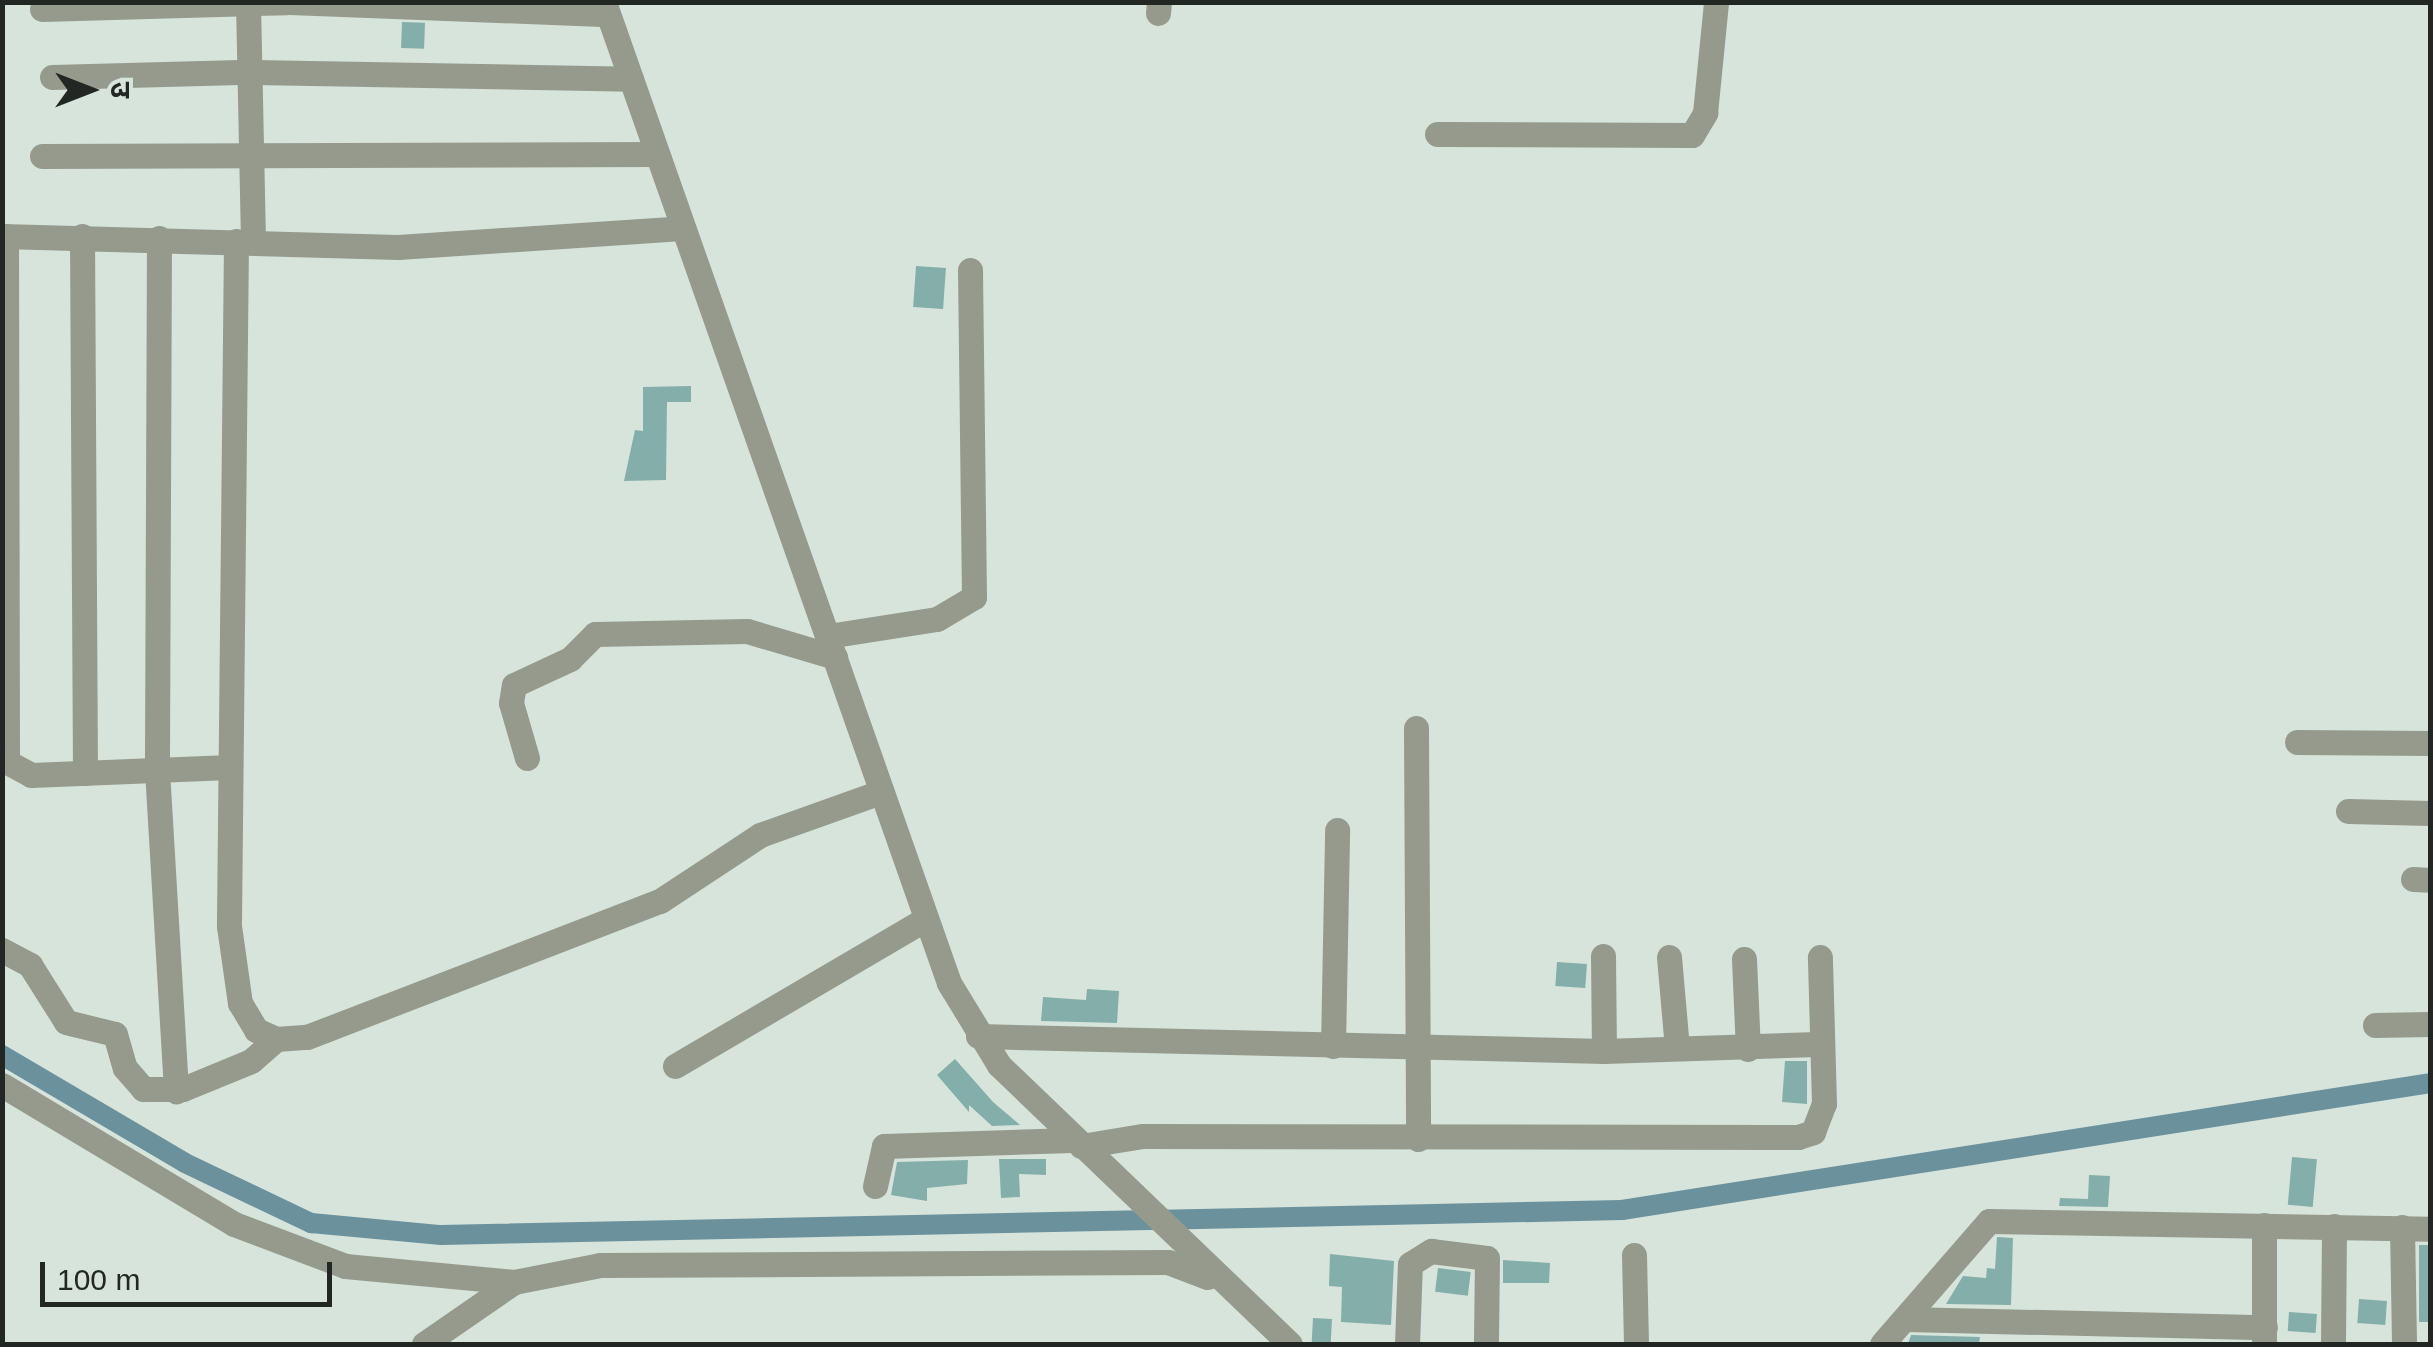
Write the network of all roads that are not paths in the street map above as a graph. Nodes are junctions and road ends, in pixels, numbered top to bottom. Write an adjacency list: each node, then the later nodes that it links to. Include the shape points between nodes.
1 (289, 2): 3 (street); 4 (street)
2 (1716, 2): 9 (street, via 1705,114 1692,135)
3 (248, 5): 5 (street); 6 (street)
4 (606, 8): 8 (street)
5 (42, 9)
6 (250, 72): 7 (street); 8 (street); 10 (street)
7 (52, 78)
8 (631, 80): 11 (street)
9 (1437, 134)
10 (251, 154): 11 (street); 12 (street); 17 (street)
11 (656, 154): 13 (street)
12 (42, 156)
13 (682, 228): 17 (street, via 398,247); 19 (street)
14 (4, 236): 15 (street); 25 (street)
15 (82, 236): 16 (street); 27 (street)
16 (160, 238): 17 (street); 26 (street)
17 (244, 242): 24 (street)
18 (970, 270): 19 (street, via 974,596 937,619)
19 (832, 647): 23 (street, via 748,631 595,634 570,659 514,686 511,703); 28 (street)
20 (1416, 728): 44 (street)
21 (2297, 742): 22 (street)
22 (2430, 743)
23 (527, 758)
24 (230, 767): 26 (street); 41 (street, via 236,983 246,1018)
25 (6, 769): 27 (street)
26 (156, 770): 27 (street); 50 (street)
27 (85, 773)
28 (881, 792): 32 (street); 41 (street, via 760,835 660,901 307,1037)
29 (2348, 811): 30 (street)
30 (2430, 813)
31 (1337, 830): 43 (street)
32 (924, 920): 40 (street); 48 (street)
33 (2, 950): 50 (street, via 30,964 66,1022 115,1034 134,1082)
34 (1604, 956): 47 (street)
35 (1669, 956): 45 (street)
36 (1820, 957): 42 (street)
37 (1744, 959): 46 (street)
38 (2430, 1024): 39 (street)
39 (2375, 1025)
40 (978, 1036): 43 (street); 52 (street)
41 (276, 1039): 50 (street, via 251,1062)
42 (1816, 1044): 46 (street); 51 (street, via 1824,1104 1813,1132 1798,1137)
43 (1332, 1046): 44 (street)
44 (1414, 1048): 47 (street); 51 (street)
45 (1677, 1048): 46 (street); 47 (street)
46 (1748, 1048)
47 (1604, 1052)
48 (675, 1066)
49 (2, 1085): 59 (street, via 146,1176 286,1250 345,1266)
50 (176, 1091)
51 (1418, 1139): 52 (street, via 1143,1136)
52 (1076, 1143): 53 (street, via 884,1146); 60 (street)
53 (876, 1186)
54 (2264, 1225): 55 (street); 61 (street, via 1989,1221); 62 (street)
55 (2334, 1226): 56 (street); 69 (street)
56 (2402, 1227): 57 (street); 70 (street)
57 (2430, 1229)
58 (1634, 1256): 67 (street)
59 (514, 1282): 60 (street, via 600,1265 1168,1262); 63 (street)
60 (1225, 1286): 64 (street)
61 (1905, 1319): 62 (street); 68 (street)
62 (2264, 1336)
63 (424, 1344)
64 (1290, 1344)
65 (1407, 1344): 66 (street, via 1410,1264 1431,1250 1487,1258)
66 (1486, 1344)
67 (1636, 1344)
68 (1882, 1344)
69 (2333, 1344)
70 (2404, 1344)

